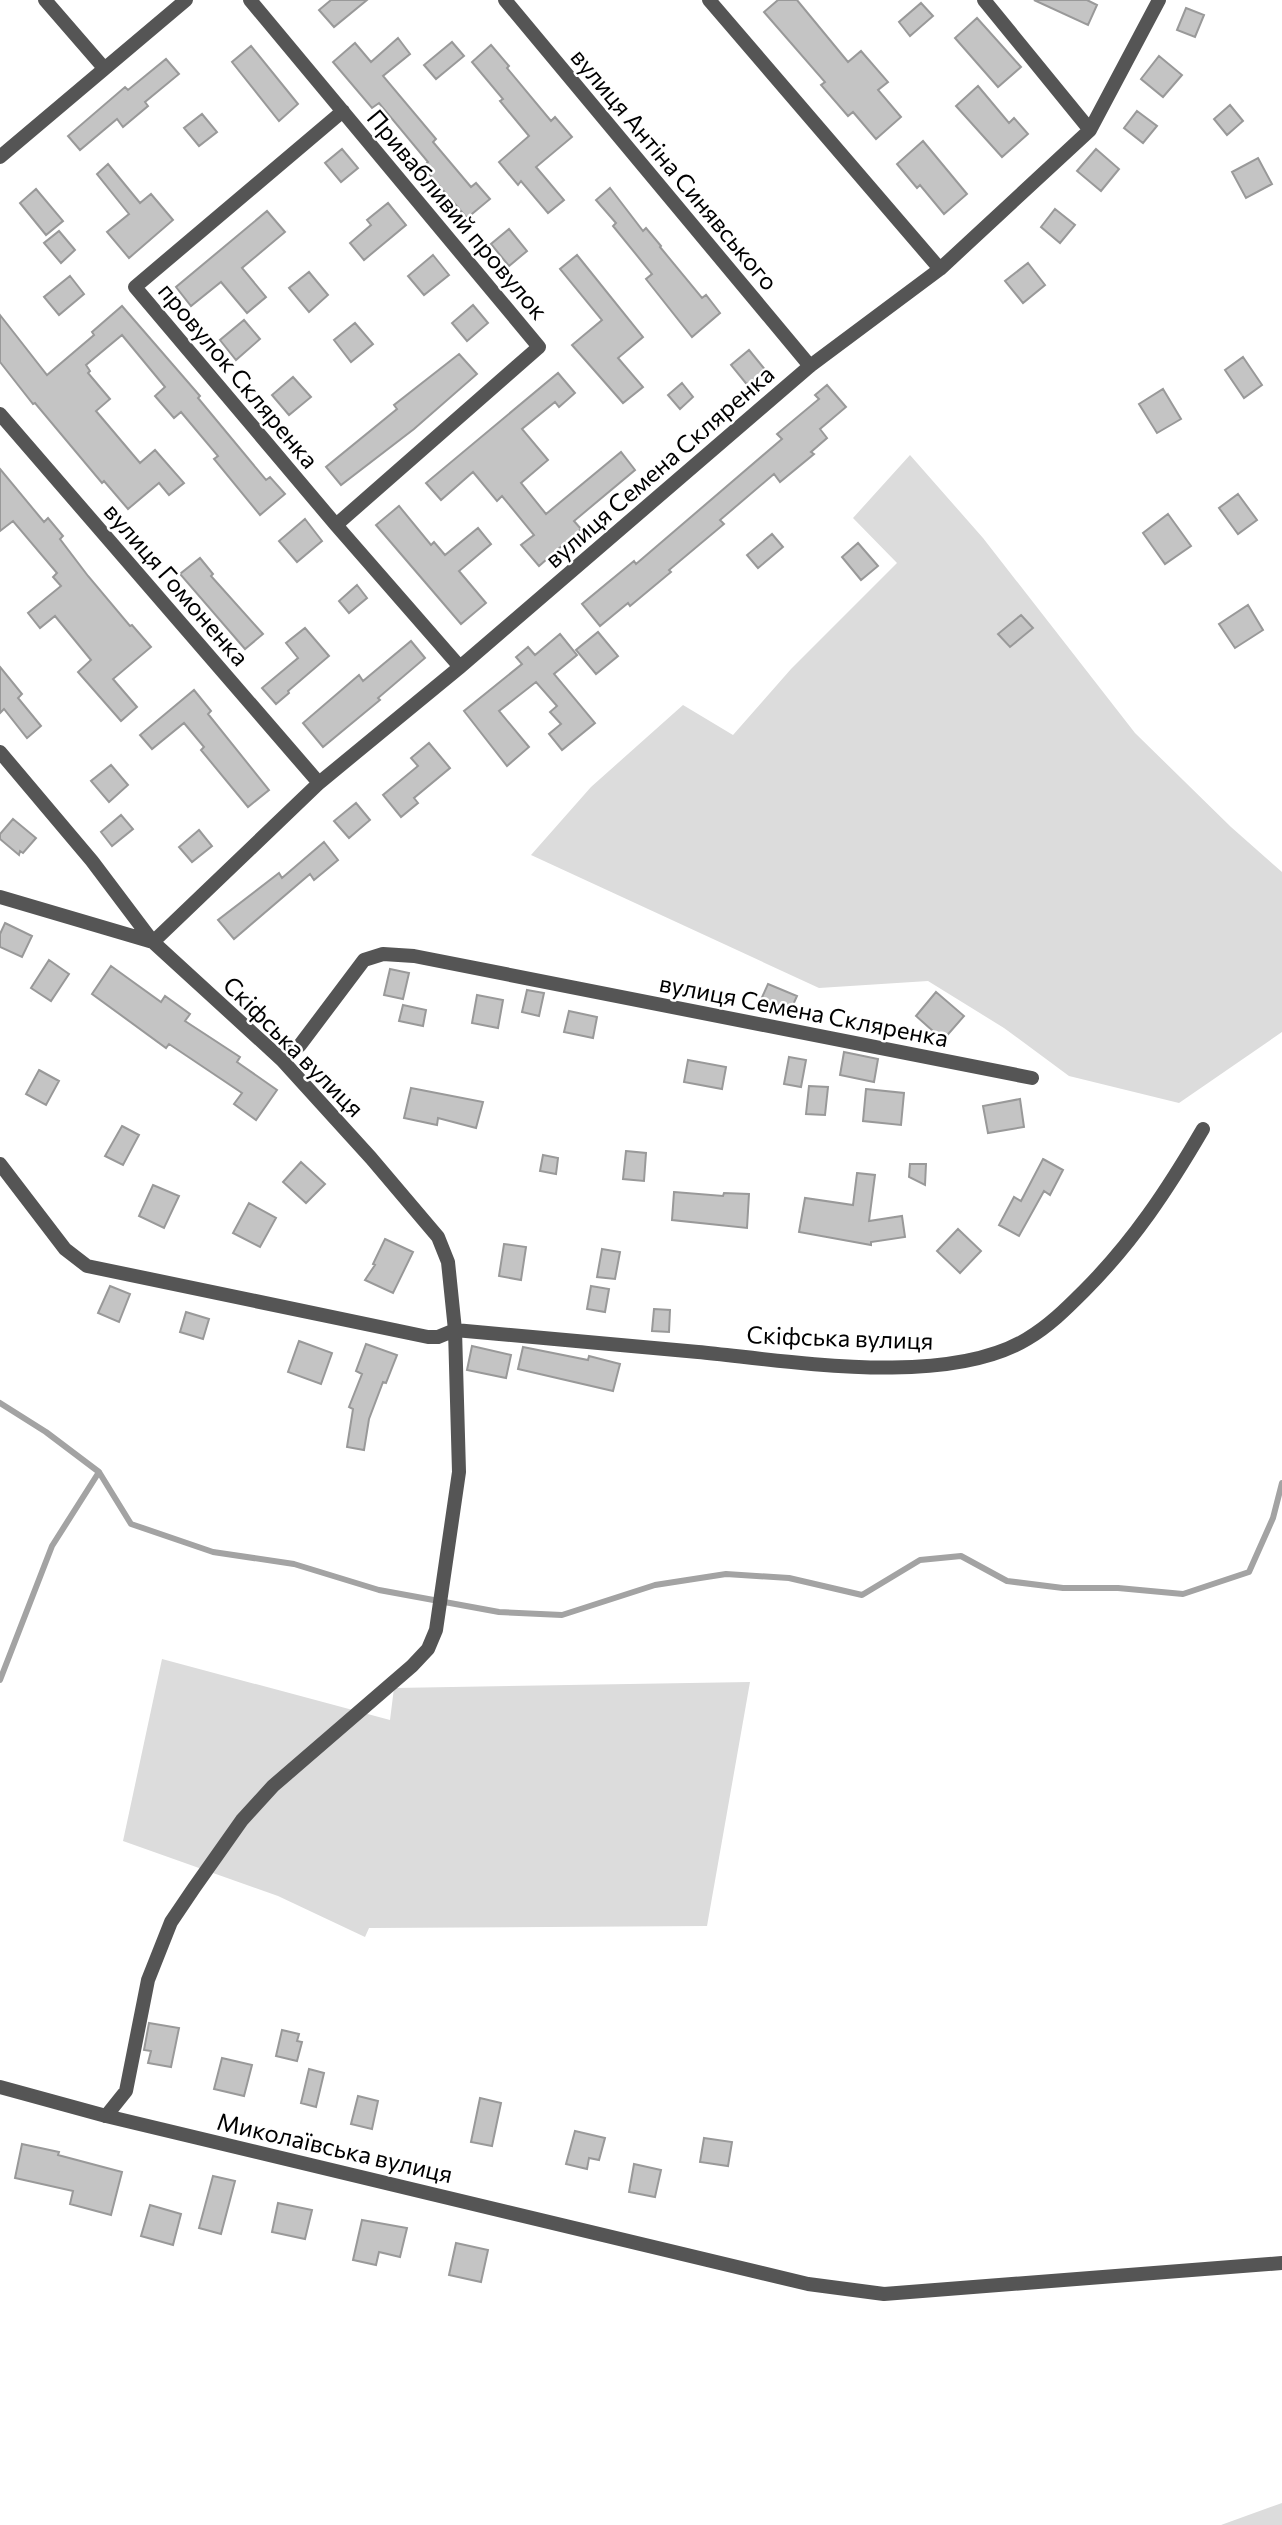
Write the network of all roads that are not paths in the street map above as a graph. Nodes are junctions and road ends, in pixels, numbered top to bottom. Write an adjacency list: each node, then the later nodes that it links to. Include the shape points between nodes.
1 (45, 0): 8 (street)
2 (186, 0): 8 (street)
3 (250, 0): 9 (street, Привабливий провулок)
4 (505, 0): 13 (street, вулиця Антіна Синявського)
5 (709, 0): 12 (street)
6 (984, 0): 10 (street)
7 (1159, 0): 10 (street, вулиця Семена Скляренка)
8 (104, 68): 11 (street)
9 (343, 111): 15 (street, Привабливий провулок, via 539,347); 15 (street, провулок Скляренка, via 135,287)
10 (1090, 130): 12 (street, вулиця Семена Скляренка)
11 (0, 157)
12 (940, 269): 13 (street, вулиця Семена Скляренка)
13 (810, 366): 16 (street, вулиця Семена Скляренка)
14 (0, 414): 18 (street, вулиця Гомоненка)
15 (337, 525): 16 (street, провулок Скляренка)
16 (460, 667): 18 (street, вулиця Семена Скляренка)
17 (0, 752): 20 (street)
18 (319, 783): 20 (street, вулиця Семена Скляренка)
19 (0, 897): 20 (street, Скіфська вулиця)
20 (153, 942): 21 (street, Скіфська вулиця)
21 (282, 1060): 22 (street, вулиця Семена Скляренка, via 300,1045 364,960 383,954 414,956); 25 (street, Скіфська вулиця, via 438,1237 448,1262)
22 (1032, 1078)
23 (1203, 1129): 25 (street, Скіфська вулиця, via 1167,1190 1112,1263 1057,1319 1026,1340 987,1357 917,1367 831,1365)
24 (0, 1164): 25 (street, Скіфська вулиця, via 65,1249 87,1266 387,1331 428,1338)
25 (455, 1330): 27 (street, Скіфська вулиця, via 459,1472 436,1630 428,1649 273,1786 242,1820 194,1888 171,1922 148,1980 125,2091)
26 (0, 2087): 27 (street, Миколаївська вулиця)
27 (106, 2116): 28 (street, Миколаївська вулиця, via 808,2284 884,2294)
28 (1282, 2263)

